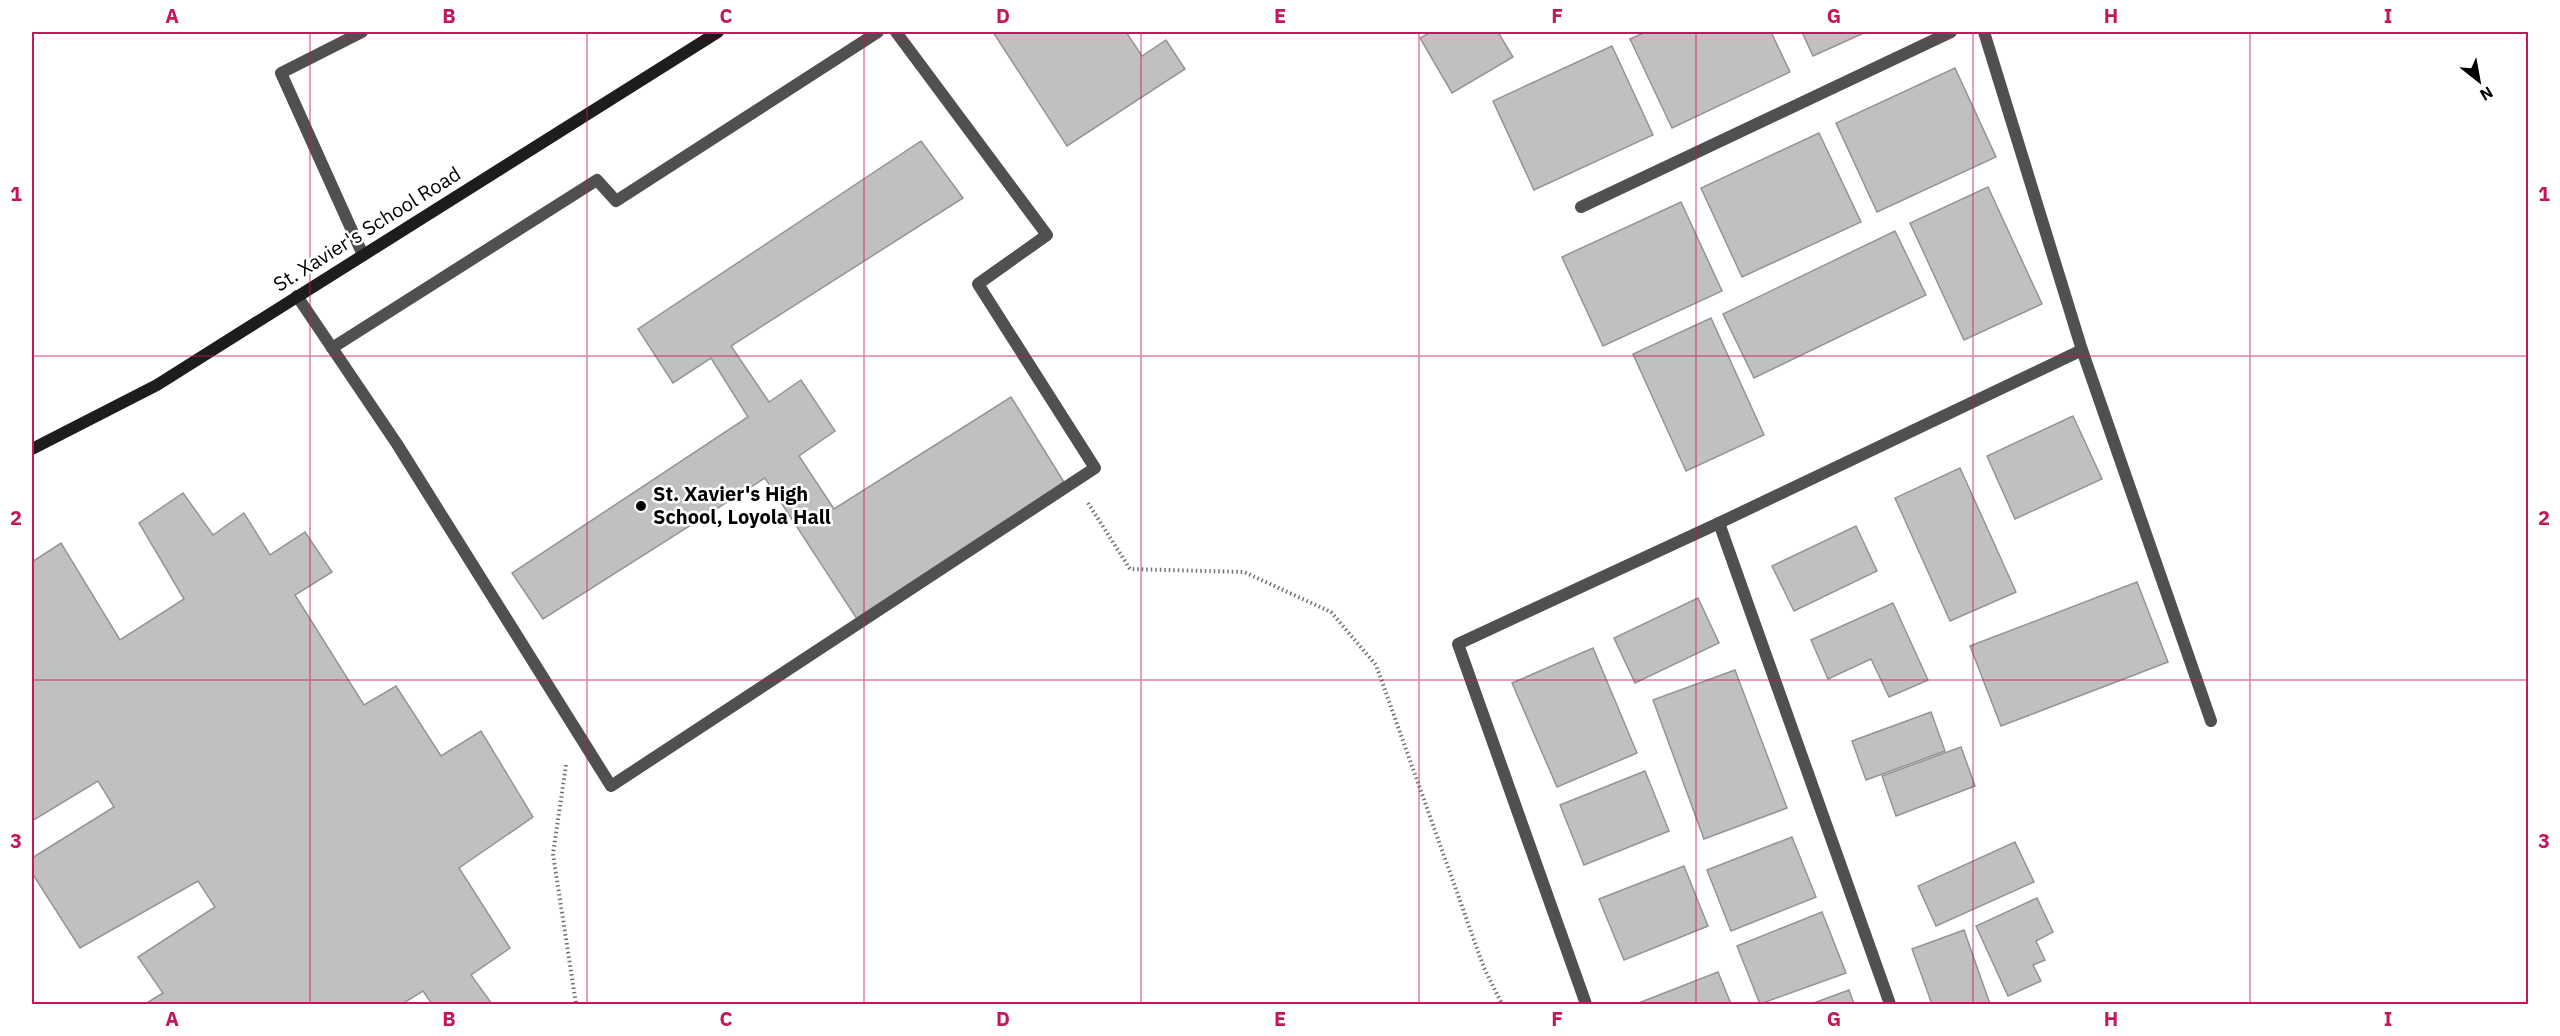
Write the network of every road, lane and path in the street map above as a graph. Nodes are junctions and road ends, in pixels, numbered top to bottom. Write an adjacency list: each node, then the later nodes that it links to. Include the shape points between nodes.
1 (362, 32): 8 (street, via 281,73)
2 (718, 32): 8 (street, St. Xavier's School Road)
3 (878, 32): 10 (street, via 616,201 597,180)
4 (896, 32): 13 (street, via 1047,235 978,284 1095,468)
5 (1950, 32): 7 (street)
6 (1984, 32): 11 (street)
7 (1581, 207)
8 (363, 255): 9 (street, St. Xavier's School Road)
9 (297, 296): 10 (street); 12 (street, St. Xavier's School Road, via 157,385)
10 (332, 348): 16 (street)
11 (2082, 350): 14 (street); 15 (street)
12 (32, 449)
13 (1076, 482): 16 (street, via 611,786); 18 (path, via 1130,569 1244,572 1331,612 1376,665 1484,969)
14 (1719, 524): 19 (street, via 1458,644); 20 (street)
15 (2211, 721)
16 (572, 723): 17 (path, via 553,854)
17 (576, 1005)
18 (1502, 1005)
19 (1586, 1005)
20 (1890, 1005)

